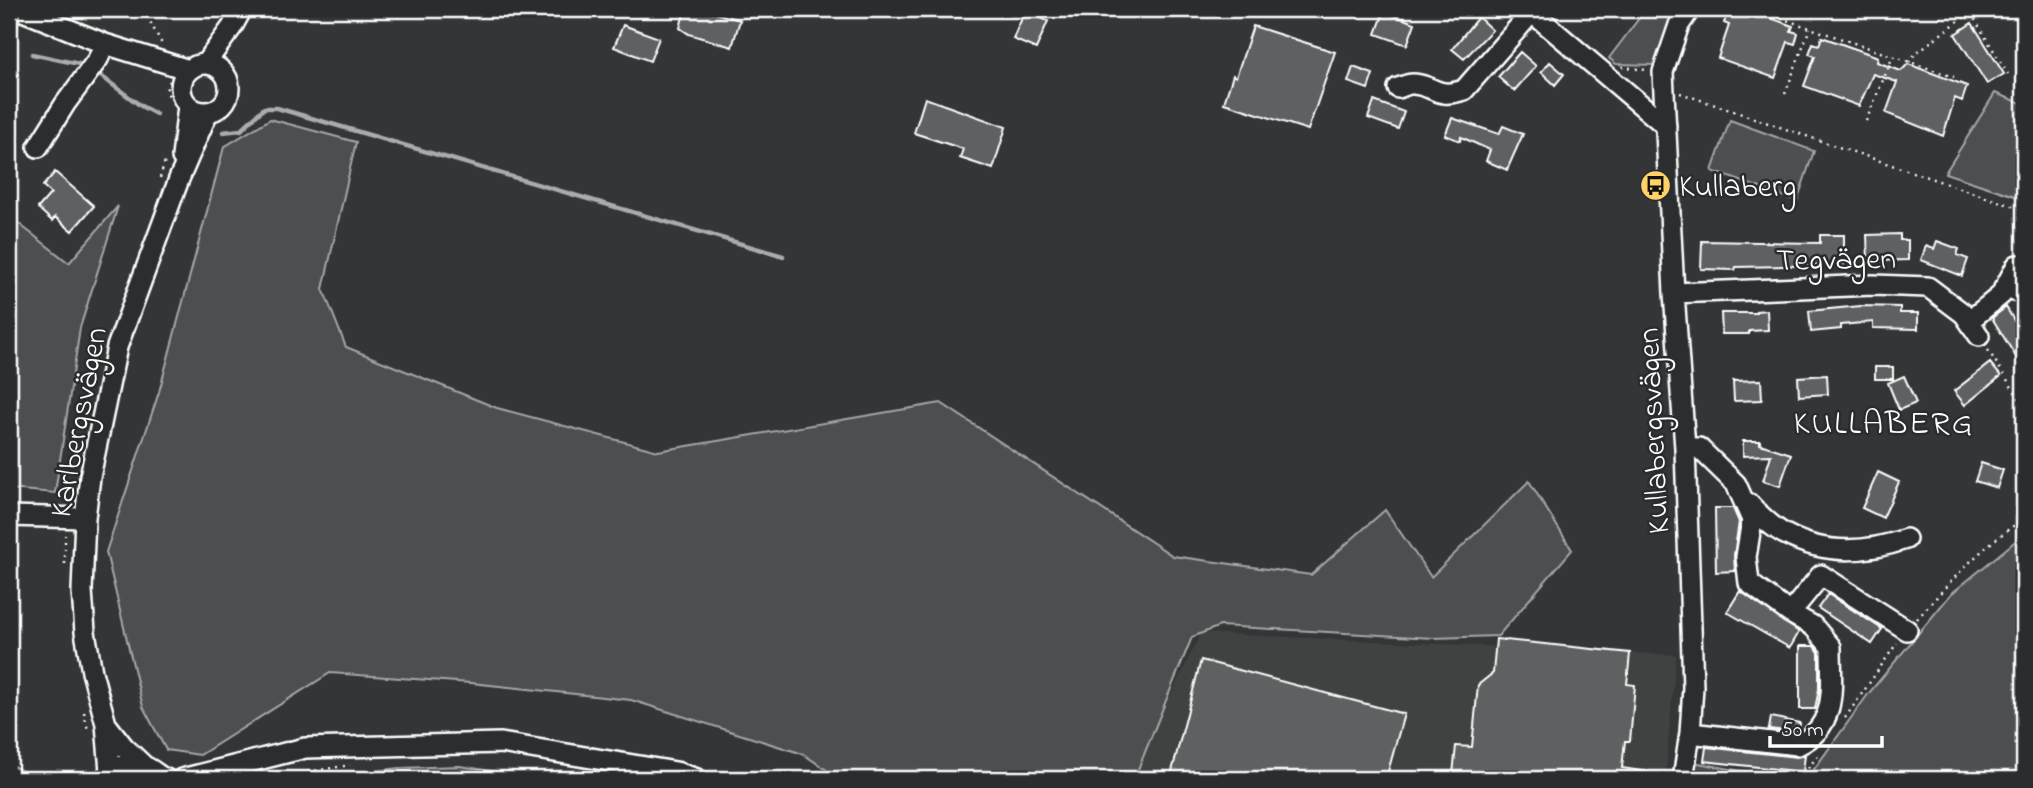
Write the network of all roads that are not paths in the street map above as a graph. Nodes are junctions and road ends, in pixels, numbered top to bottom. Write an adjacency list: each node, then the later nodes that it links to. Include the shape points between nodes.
1 (18, 9): 5 (street)
2 (243, 9): 6 (street, Karlbergsvägen)
3 (1690, 9): 10 (street, Kullabergsvägen, via 1679,25 1663,72)
4 (1530, 10): 7 (street, via 1464,90 1439,93 1413,83); 10 (street)
5 (105, 44): 6 (street); 8 (street, via 170,81); 11 (street)
6 (205, 69): 8 (street, Karlbergsvägen, via 183,79); 9 (street, Karlbergsvägen, via 227,79 228,95 223,104)
7 (1398, 88)
8 (184, 99): 9 (street, via 195,111); 12 (street, Karlbergsvägen)
9 (208, 112): 12 (street, Karlbergsvägen)
10 (1666, 126): 15 (street, Kullabergsvägen)
11 (38, 147)
12 (179, 179): 20 (street, Karlbergsvägen, via 117,347)
13 (2017, 265): 14 (street)
14 (2004, 288): 15 (street, Tegvägen, via 1974,328 1964,314 1928,287); 16 (street)
15 (1674, 293): 17 (street, Kullabergsvägen)
16 (2024, 294)
17 (1685, 448): 18 (street, via 1699,448 1736,484); 25 (street, Kullabergsvägen, via 1693,687)
18 (1742, 499): 21 (street, via 1784,534 1808,544 1838,551 1885,546); 22 (street, via 1752,520 1746,557 1749,583)
19 (9, 516): 20 (street)
20 (85, 518): 24 (street, Karlbergsvägen, via 85,632)
21 (1906, 538)
22 (1790, 613): 23 (street, via 1821,575); 25 (street, via 1813,626 1831,647 1830,710 1809,739 1798,745)
23 (1907, 630)
24 (106, 724): 27 (street, Karlbergsvägen); 28 (street, Karlbergsvägen, via 124,747)
25 (1690, 733): 32 (street, Kullabergsvägen)
26 (232, 767): 29 (street); 30 (street); 31 (street, via 305,748 501,743)
27 (107, 775): 28 (street, via 124,766)
28 (157, 775)
29 (182, 779)
30 (209, 779)
31 (696, 779)
32 (1683, 779)

